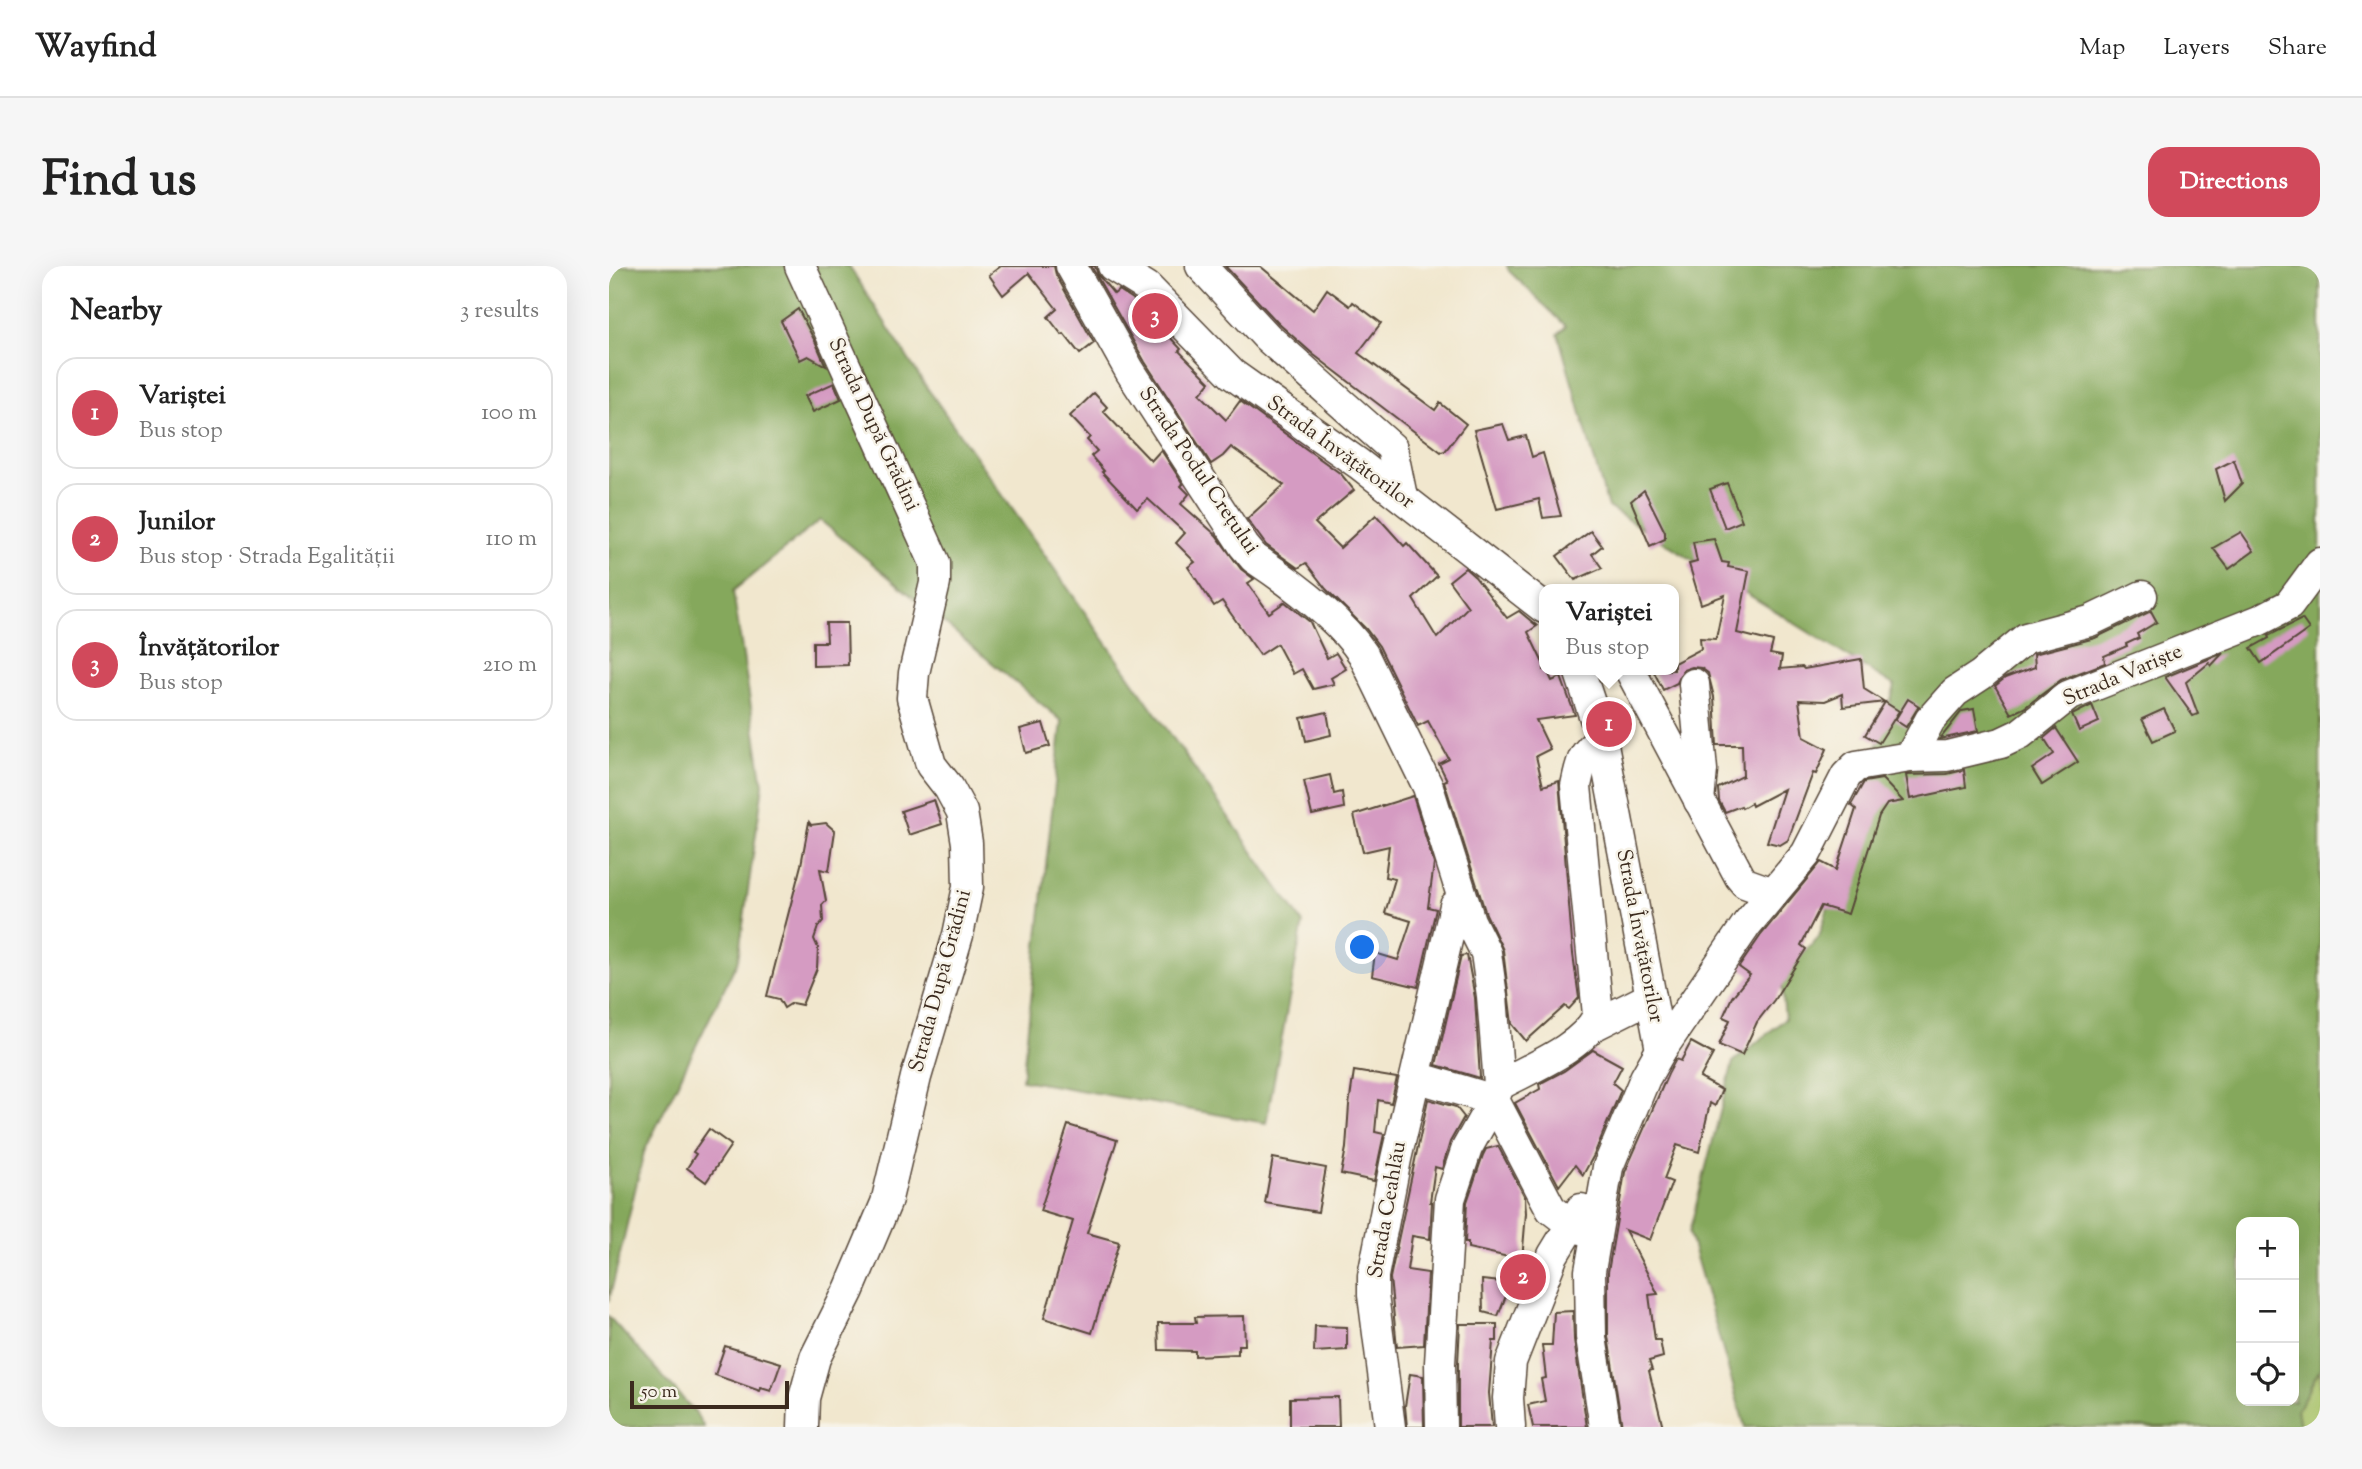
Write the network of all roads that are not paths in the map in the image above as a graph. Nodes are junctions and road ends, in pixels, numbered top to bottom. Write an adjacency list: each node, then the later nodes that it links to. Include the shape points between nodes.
1 (800, 266): 24 (street, Strada După Grădini, via 935,563 912,698 931,765 962,813 968,887 886,1203 815,1358 804,1398)
2 (1071, 266): 22 (street, Strada Podul Crețului, via 1130,371 1244,545 1254,558 1337,622 1363,654 1427,787 1470,921 1486,953)
3 (1113, 266): 5 (street, Strada Învățătorilor)
4 (1201, 266): 6 (street, via 1267,337 1392,448)
5 (1143, 276): 6 (street, Strada Învățătorilor, via 1232,374)
6 (1402, 497): 9 (street, Strada Învățătorilor)
7 (2320, 564): 14 (street, Strada Variște, via 2289,605 2068,696 2020,734 2001,743 1947,756)
8 (2142, 596): 14 (street, via 2090,621 2026,638 1955,692 1930,720)
9 (1539, 604)
10 (1581, 675): 13 (street, Strada Învățătorilor)
11 (1633, 675): 15 (street)
12 (1694, 684): 15 (street, via 1702,770)
13 (1602, 739): 18 (street, Strada Învățătorilor); 19 (street, Strada Învățătorilor, via 1588,748 1576,786 1597,999)
14 (1910, 757): 16 (street, Strada Variște, via 1856,766 1846,776 1814,842)
15 (1699, 801): 16 (street, via 1740,877)
16 (1773, 893): 20 (street, Strada Variște)
17 (1455, 906): 21 (street, Strada Ceahlău)
18 (1651, 996): 19 (street); 20 (street, Strada Învățătorilor)
19 (1593, 1026): 22 (street)
20 (1661, 1050): 23 (street, Strada Variște, via 1645,1078)
21 (1416, 1077): 22 (street); 25 (street, Strada Ceahlău, via 1373,1276)
22 (1496, 1092): 23 (street, Strada Podul Crețului, via 1552,1209); 26 (street, via 1467,1148 1450,1199 1440,1363)
23 (1584, 1230): 27 (street, via 1553,1255 1511,1362); 28 (street, Strada Variște, via 1591,1337)
24 (803, 1427)
25 (1390, 1427)
26 (1441, 1427)
27 (1510, 1427)
28 (1605, 1427)

